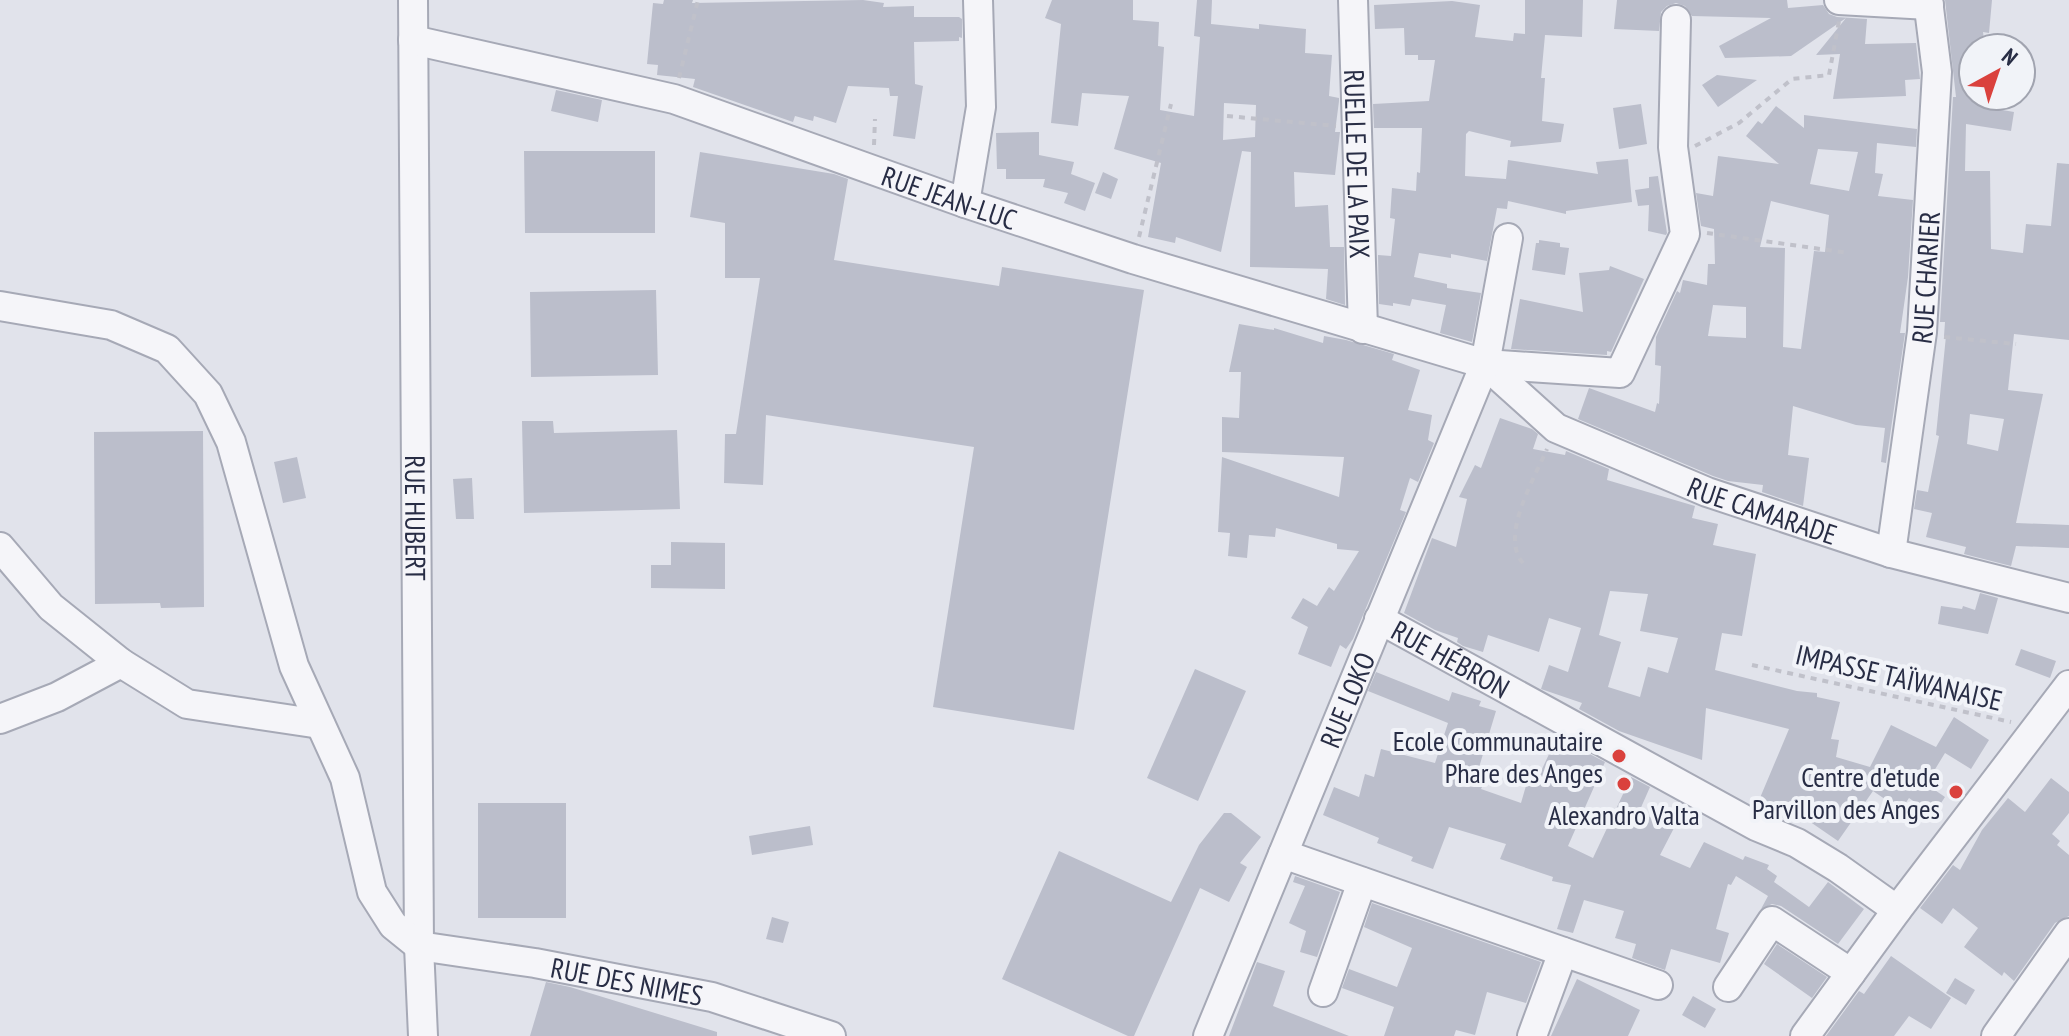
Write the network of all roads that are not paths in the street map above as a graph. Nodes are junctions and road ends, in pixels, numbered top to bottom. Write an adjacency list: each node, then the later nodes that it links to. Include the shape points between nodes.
1 (413, 0): 7 (street, RUE HUBERT)
2 (978, 0): 8 (street, via 981,107)
3 (1353, 0): 11 (street, RUELLE DE LA PAIX)
4 (1839, 0): 5 (street)
5 (1928, 3): 14 (street, RUE CHARIER, via 1937,72 1922,332)
6 (1676, 20): 12 (street, via 1673,147 1685,234 1620,373)
7 (413, 40): 8 (street, RUE JEAN-LUC, via 674,99); 25 (street, RUE HUBERT)
8 (965, 203): 11 (street, RUE JEAN-LUC)
9 (1508, 238): 12 (street, RUE LOKO)
10 (0, 306): 20 (street, via 111,325 167,349 208,394 231,442 294,666)
11 (1363, 329): 12 (street, RUE JEAN-LUC)
12 (1485, 364): 14 (street, RUE CAMARADE, via 1556,428 1707,492); 16 (street, RUE LOKO)
13 (0, 547): 17 (street, via 51,607)
14 (1891, 553): 15 (street, RUE CAMARADE)
15 (2069, 598)
16 (1379, 619): 21 (street, RUE LOKO); 23 (street, RUE HÉBRON, via 1756,826 1797,843)
17 (121, 663): 19 (street); 20 (street, via 187,704)
18 (2069, 685): 23 (street)
19 (0, 719)
20 (320, 724): 25 (street, via 345,778 372,892 393,925)
21 (1283, 854): 22 (street); 33 (street, RUE LOKO)
22 (1362, 882): 26 (street); 30 (street)
23 (1897, 910): 27 (street)
24 (2069, 933): 36 (street)
25 (419, 946): 31 (street, RUE HUBERT); 32 (street, RUE DES NIMES, via 712,997)
26 (1563, 952): 28 (street); 34 (street)
27 (1851, 973): 29 (street, via 1772,921); 35 (street)
28 (1658, 985)
29 (1728, 987)
30 (1323, 992)
31 (423, 1036)
32 (831, 1036)
33 (1208, 1036)
34 (1532, 1036)
35 (1805, 1036)
36 (1996, 1036)

